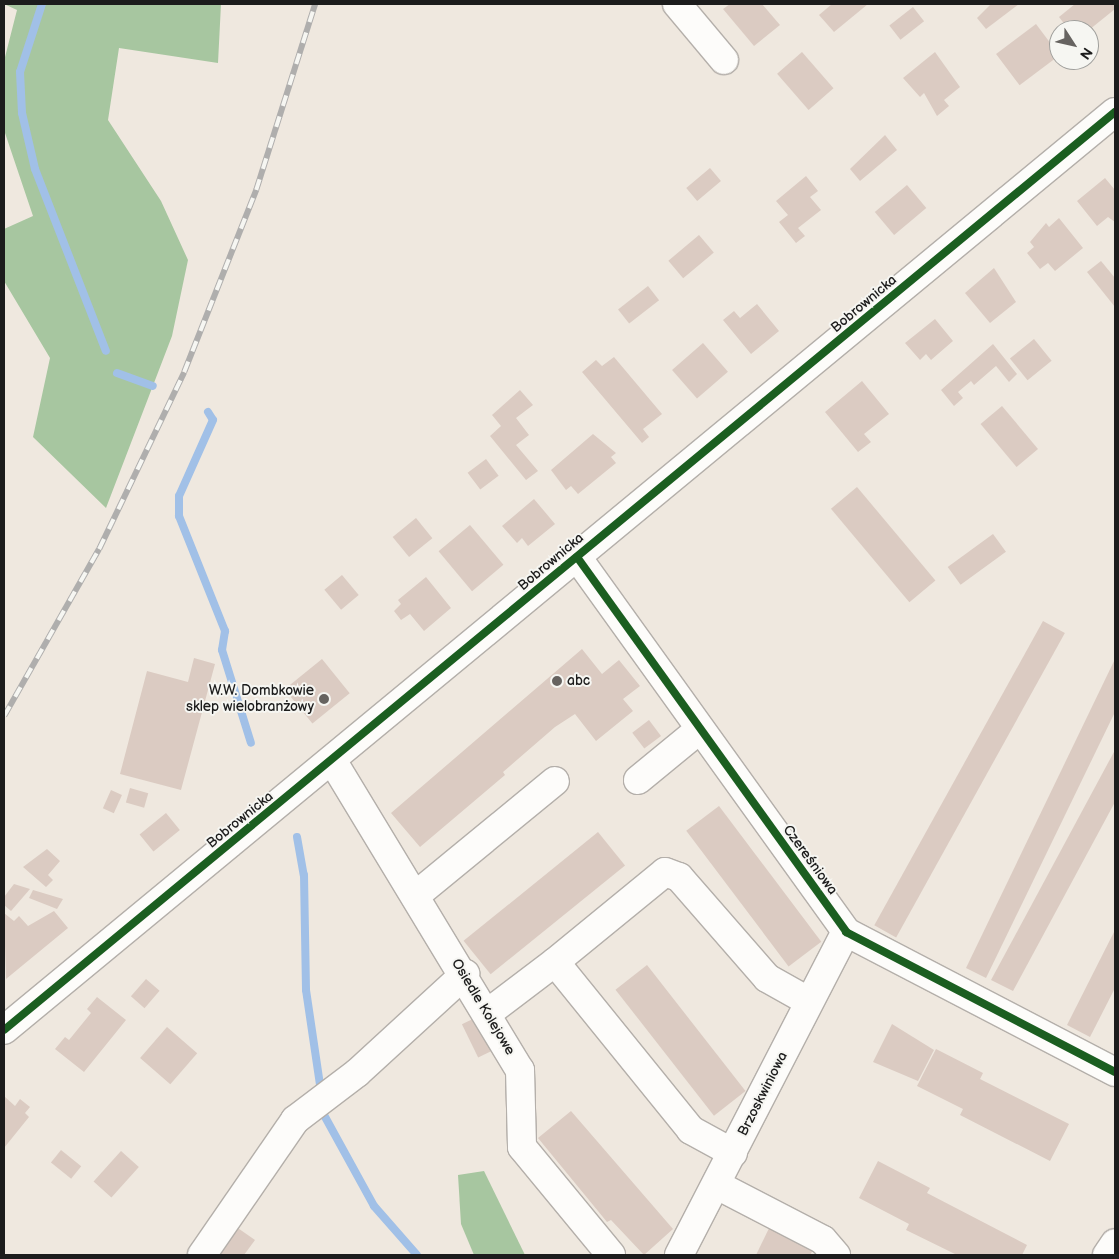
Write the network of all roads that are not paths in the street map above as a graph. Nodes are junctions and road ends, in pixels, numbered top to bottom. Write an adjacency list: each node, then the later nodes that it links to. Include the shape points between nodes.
1 (677, 4): 2 (street)
2 (724, 60)
3 (1115, 112): 4 (street, Bobrownicka)
4 (577, 557): 5 (street, Czereśniowa); 6 (street, Bobrownicka)
5 (700, 729): 7 (street); 10 (street, Czereśniowa)
6 (332, 760): 9 (street, Osiedle Kolejowe); 15 (street, Bobrownicka)
7 (638, 780)
8 (555, 781): 9 (street)
9 (415, 896): 12 (street, Osiedle Kolejowe)
10 (846, 932): 13 (street, Brzoskwiniowa); 16 (street, Czereśniowa)
11 (555, 962): 13 (street, via 665,872 679,877 767,978); 14 (street); 17 (street, via 691,1130)
12 (465, 974): 14 (street, Osiedle Kolejowe); 20 (street, via 357,1073 295,1120)
13 (808, 1001): 17 (street, Brzoskwiniowa)
14 (489, 1012): 21 (street, Osiedle Kolejowe, via 520,1070 522,1148)
15 (4, 1030)
16 (1115, 1072)
17 (733, 1153): 18 (street, Brzoskwiniowa)
18 (717, 1185): 22 (street, Brzoskwiniowa); 23 (street, via 824,1240)
19 (1115, 1243): 24 (street)
20 (202, 1255)
21 (611, 1255)
22 (679, 1255)
23 (836, 1255)
24 (1107, 1255)

